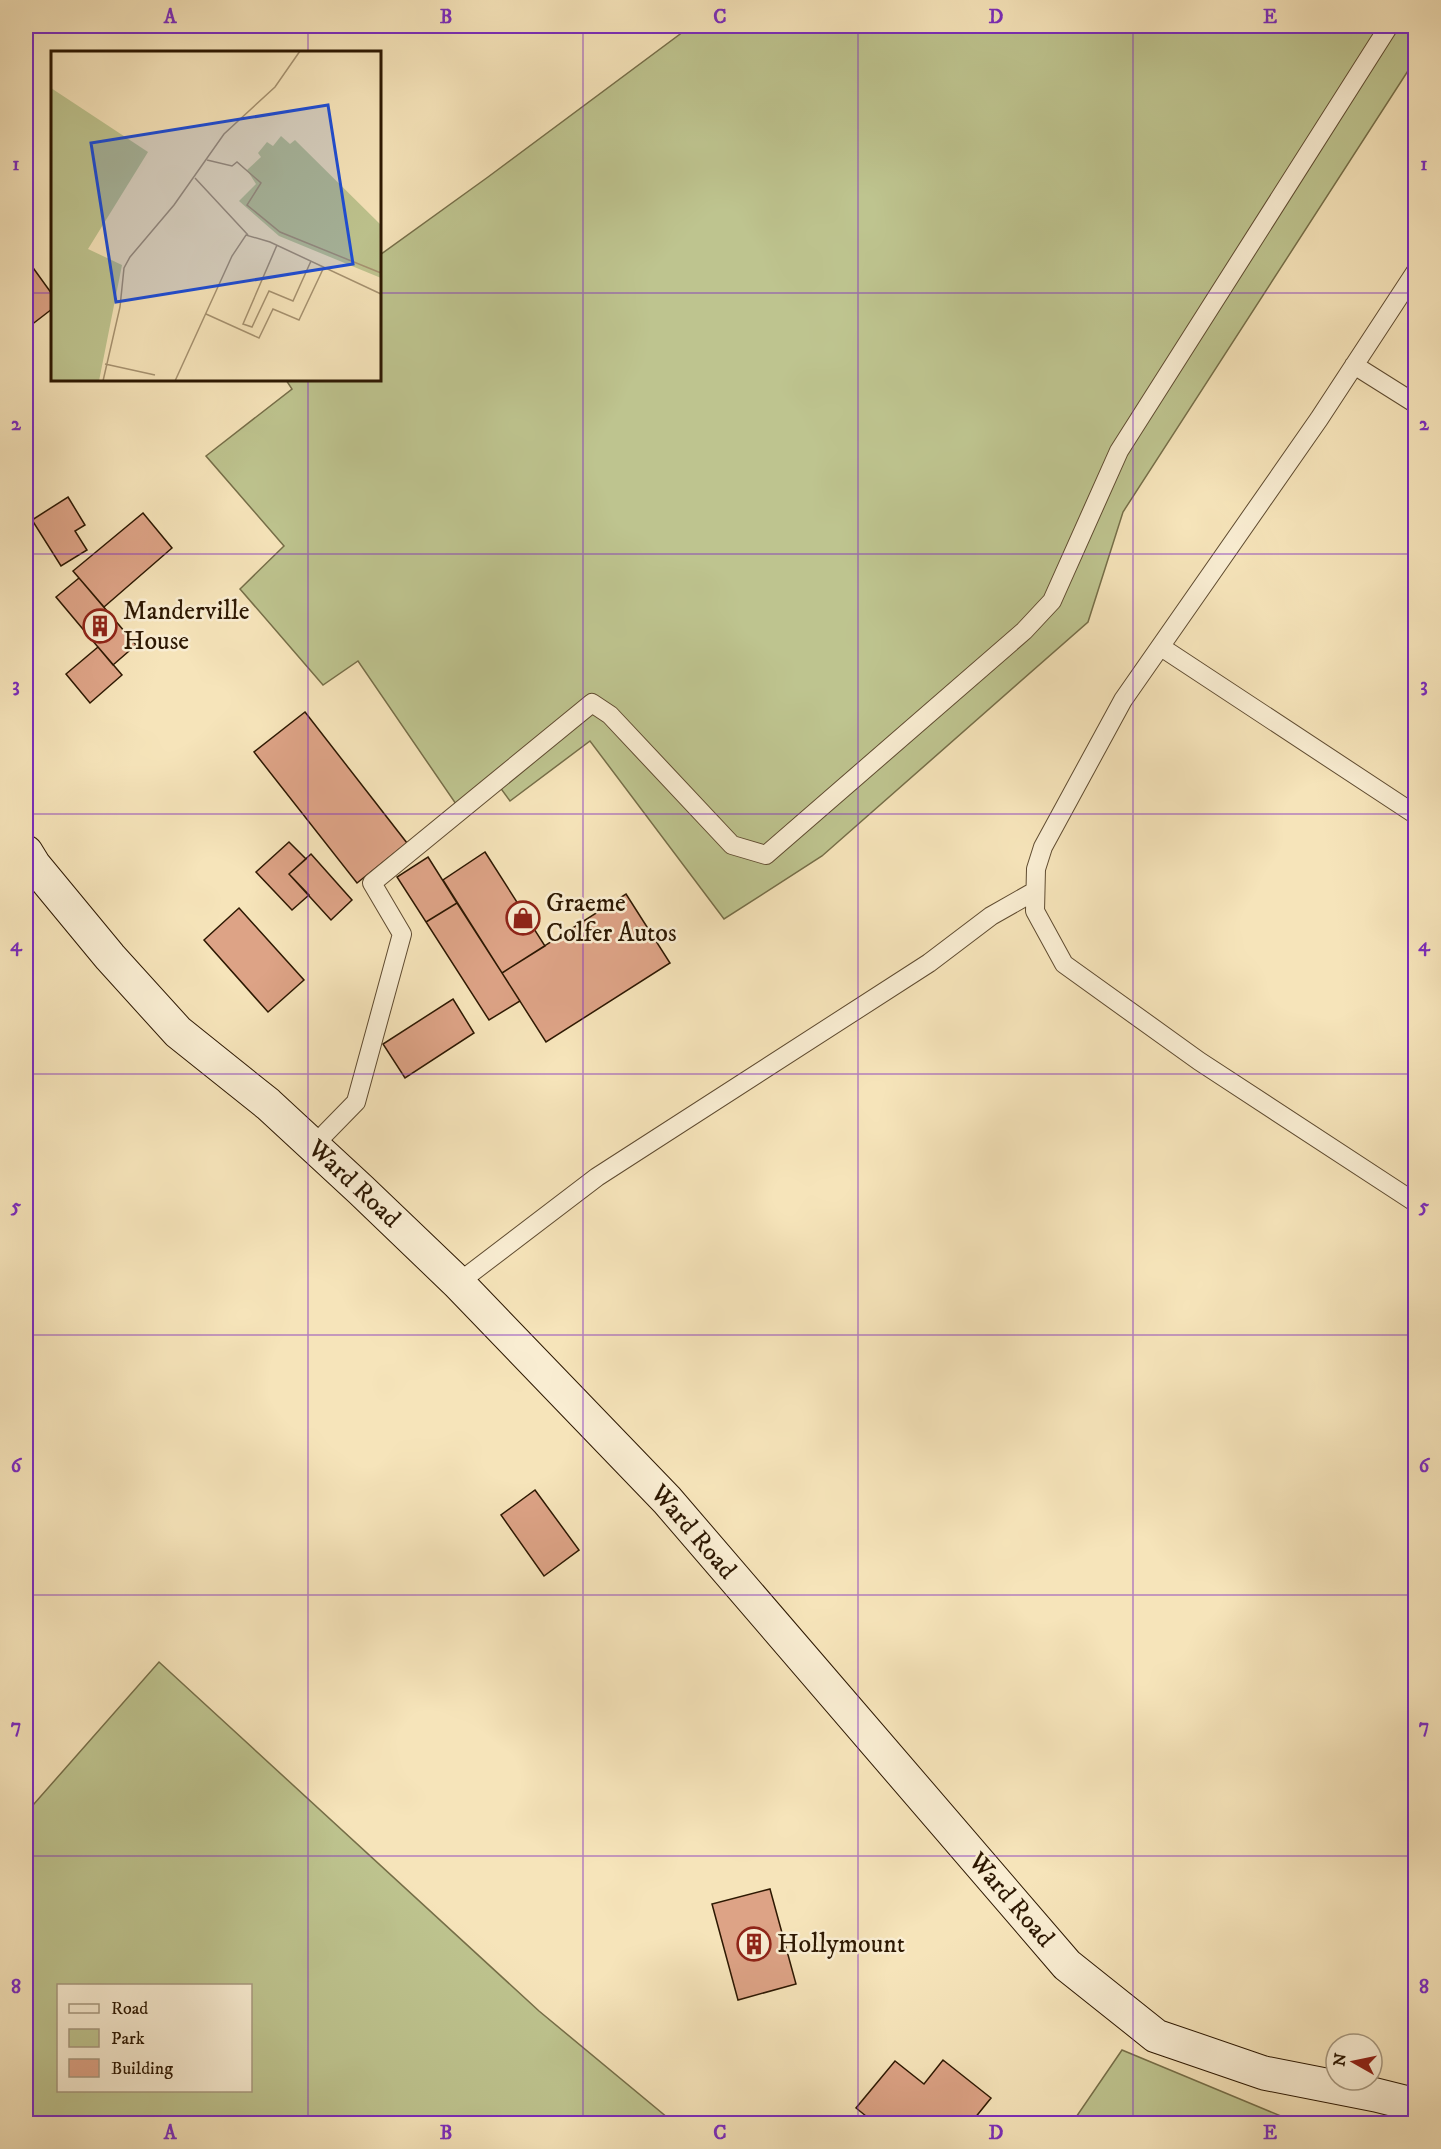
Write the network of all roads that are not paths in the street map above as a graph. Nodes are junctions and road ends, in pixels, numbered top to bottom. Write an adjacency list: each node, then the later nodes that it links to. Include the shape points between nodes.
1 (1389, 26): 9 (lane, via 1119,451 1052,601 1024,631 766,855 732,845 610,715 592,703 372,883 402,934 356,1102)
2 (1416, 271): 3 (lane)
3 (1354, 365): 4 (lane); 5 (lane)
4 (1416, 404)
5 (1161, 647): 6 (lane); 8 (lane, via 1123,700 1043,847)
6 (1416, 815)
7 (26, 852): 9 (main road, Ward Road, via 110,957 178,1032 268,1104)
8 (1035, 891): 10 (lane, via 1035,911 1064,964 1199,1061); 11 (lane, via 991,916 928,963 597,1177)
9 (313, 1146): 11 (main road, Ward Road)
10 (1416, 1203)
11 (458, 1283): 12 (main road, Ward Road, via 667,1500 1067,1965 1156,2036 1264,2073)
12 (1416, 2105)

